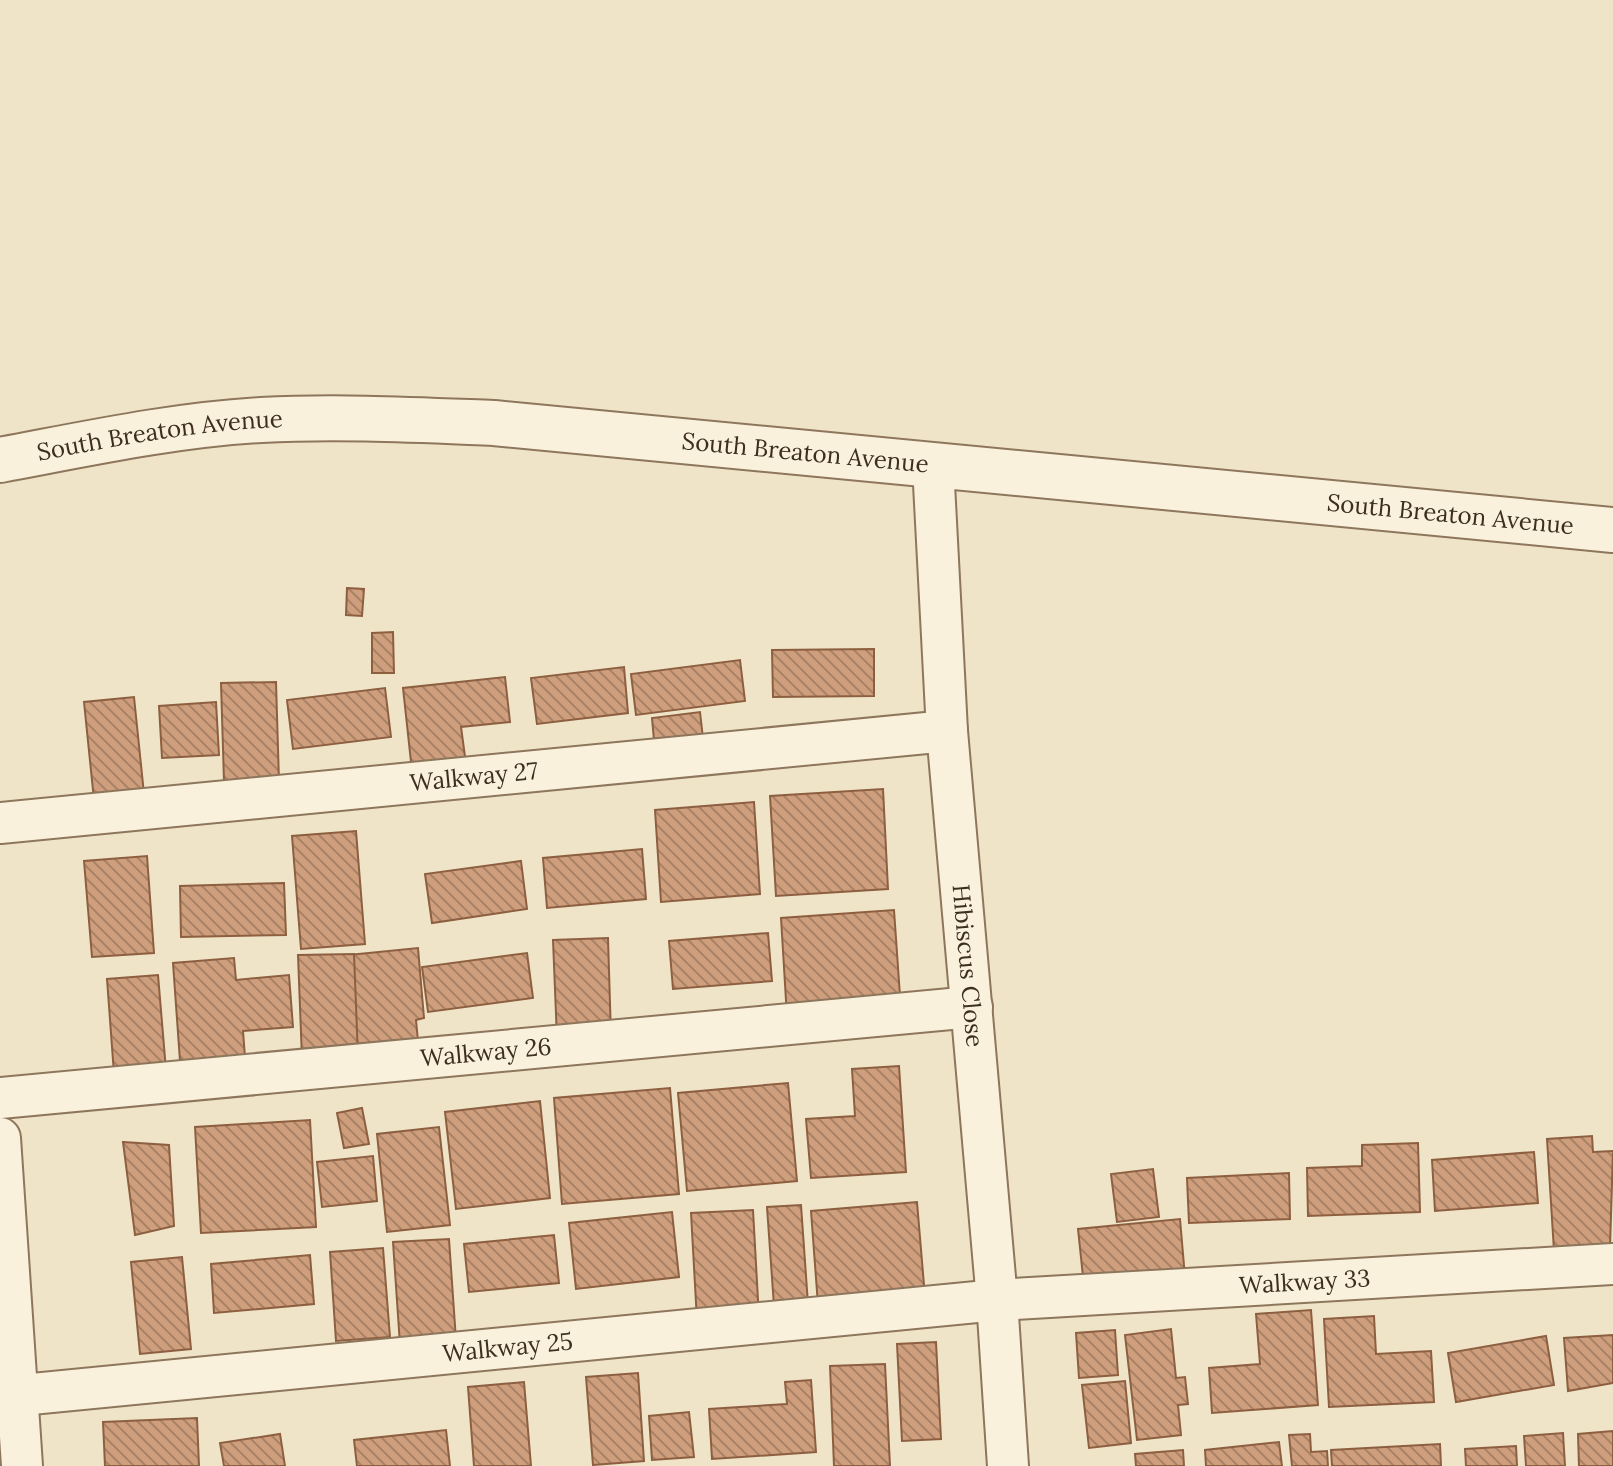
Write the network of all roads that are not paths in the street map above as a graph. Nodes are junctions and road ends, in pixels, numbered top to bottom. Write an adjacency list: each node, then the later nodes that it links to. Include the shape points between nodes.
1 (0, 460): 2 (street, South Breaton Avenue, via 175,429 260,420 365,419 494,423)
2 (933, 465): 3 (street, South Breaton Avenue); 4 (street, Hibiscus Close)
3 (1613, 530)
4 (947, 731): 5 (street, Walkway 27); 6 (street, Hibiscus Close)
5 (0, 823)
6 (972, 1007): 7 (street, Walkway 26); 10 (street, Hibiscus Close)
7 (0, 1098)
8 (0, 1138): 11 (street)
9 (1613, 1264): 10 (street, Walkway 33)
10 (997, 1300): 11 (street, Walkway 25); 13 (street, Hibiscus Close)
11 (9, 1396): 12 (street)
12 (22, 1466)
13 (1008, 1466)

